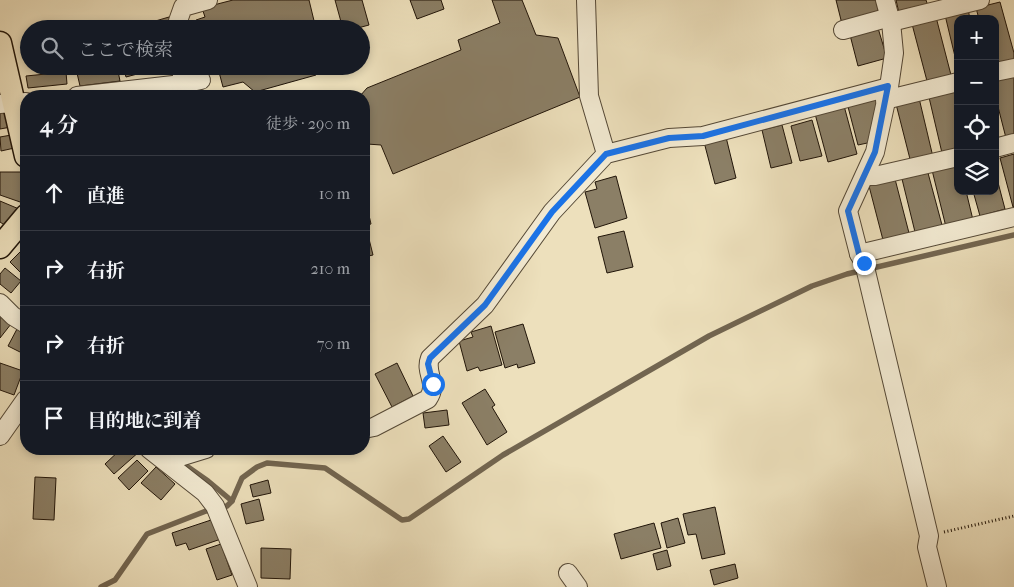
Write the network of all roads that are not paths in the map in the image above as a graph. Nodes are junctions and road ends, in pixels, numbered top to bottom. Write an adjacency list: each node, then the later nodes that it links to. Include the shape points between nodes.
1 (208, 0): 5 (street, via 183,7)
2 (586, 0): 19 (street, via 589,96)
3 (980, 0): 4 (street)
4 (889, 13): 6 (street); 14 (street, via 894,53)
5 (179, 20)
6 (843, 30)
7 (0, 43): 15 (main road)
8 (1014, 68): 9 (street)
9 (999, 71)
10 (182, 75): 13 (street)
11 (201, 80): 13 (street)
12 (954, 83): 14 (street)
13 (183, 90)
14 (887, 93): 19 (street, via 703,136 669,138); 21 (street, via 875,152)
15 (13, 103): 16 (main road)
16 (20, 132)
17 (1014, 144): 18 (street)
18 (999, 147)
19 (606, 154): 29 (street, via 552,212 485,305 430,358 428,364 433,384 428,399)
20 (954, 158): 21 (street)
21 (865, 176): 25 (street, via 848,211)
22 (1014, 217): 25 (street)
23 (20, 223): 24 (main road)
24 (0, 247)
25 (862, 258): 35 (street, via 929,536 928,547)
26 (0, 303): 27 (street)
27 (20, 320)
28 (20, 408): 30 (street)
29 (370, 428)
30 (0, 436)
31 (156, 455): 33 (street)
32 (186, 455): 33 (street)
33 (170, 465): 34 (street, via 205,493 217,510)
34 (248, 587)
35 (937, 587)

